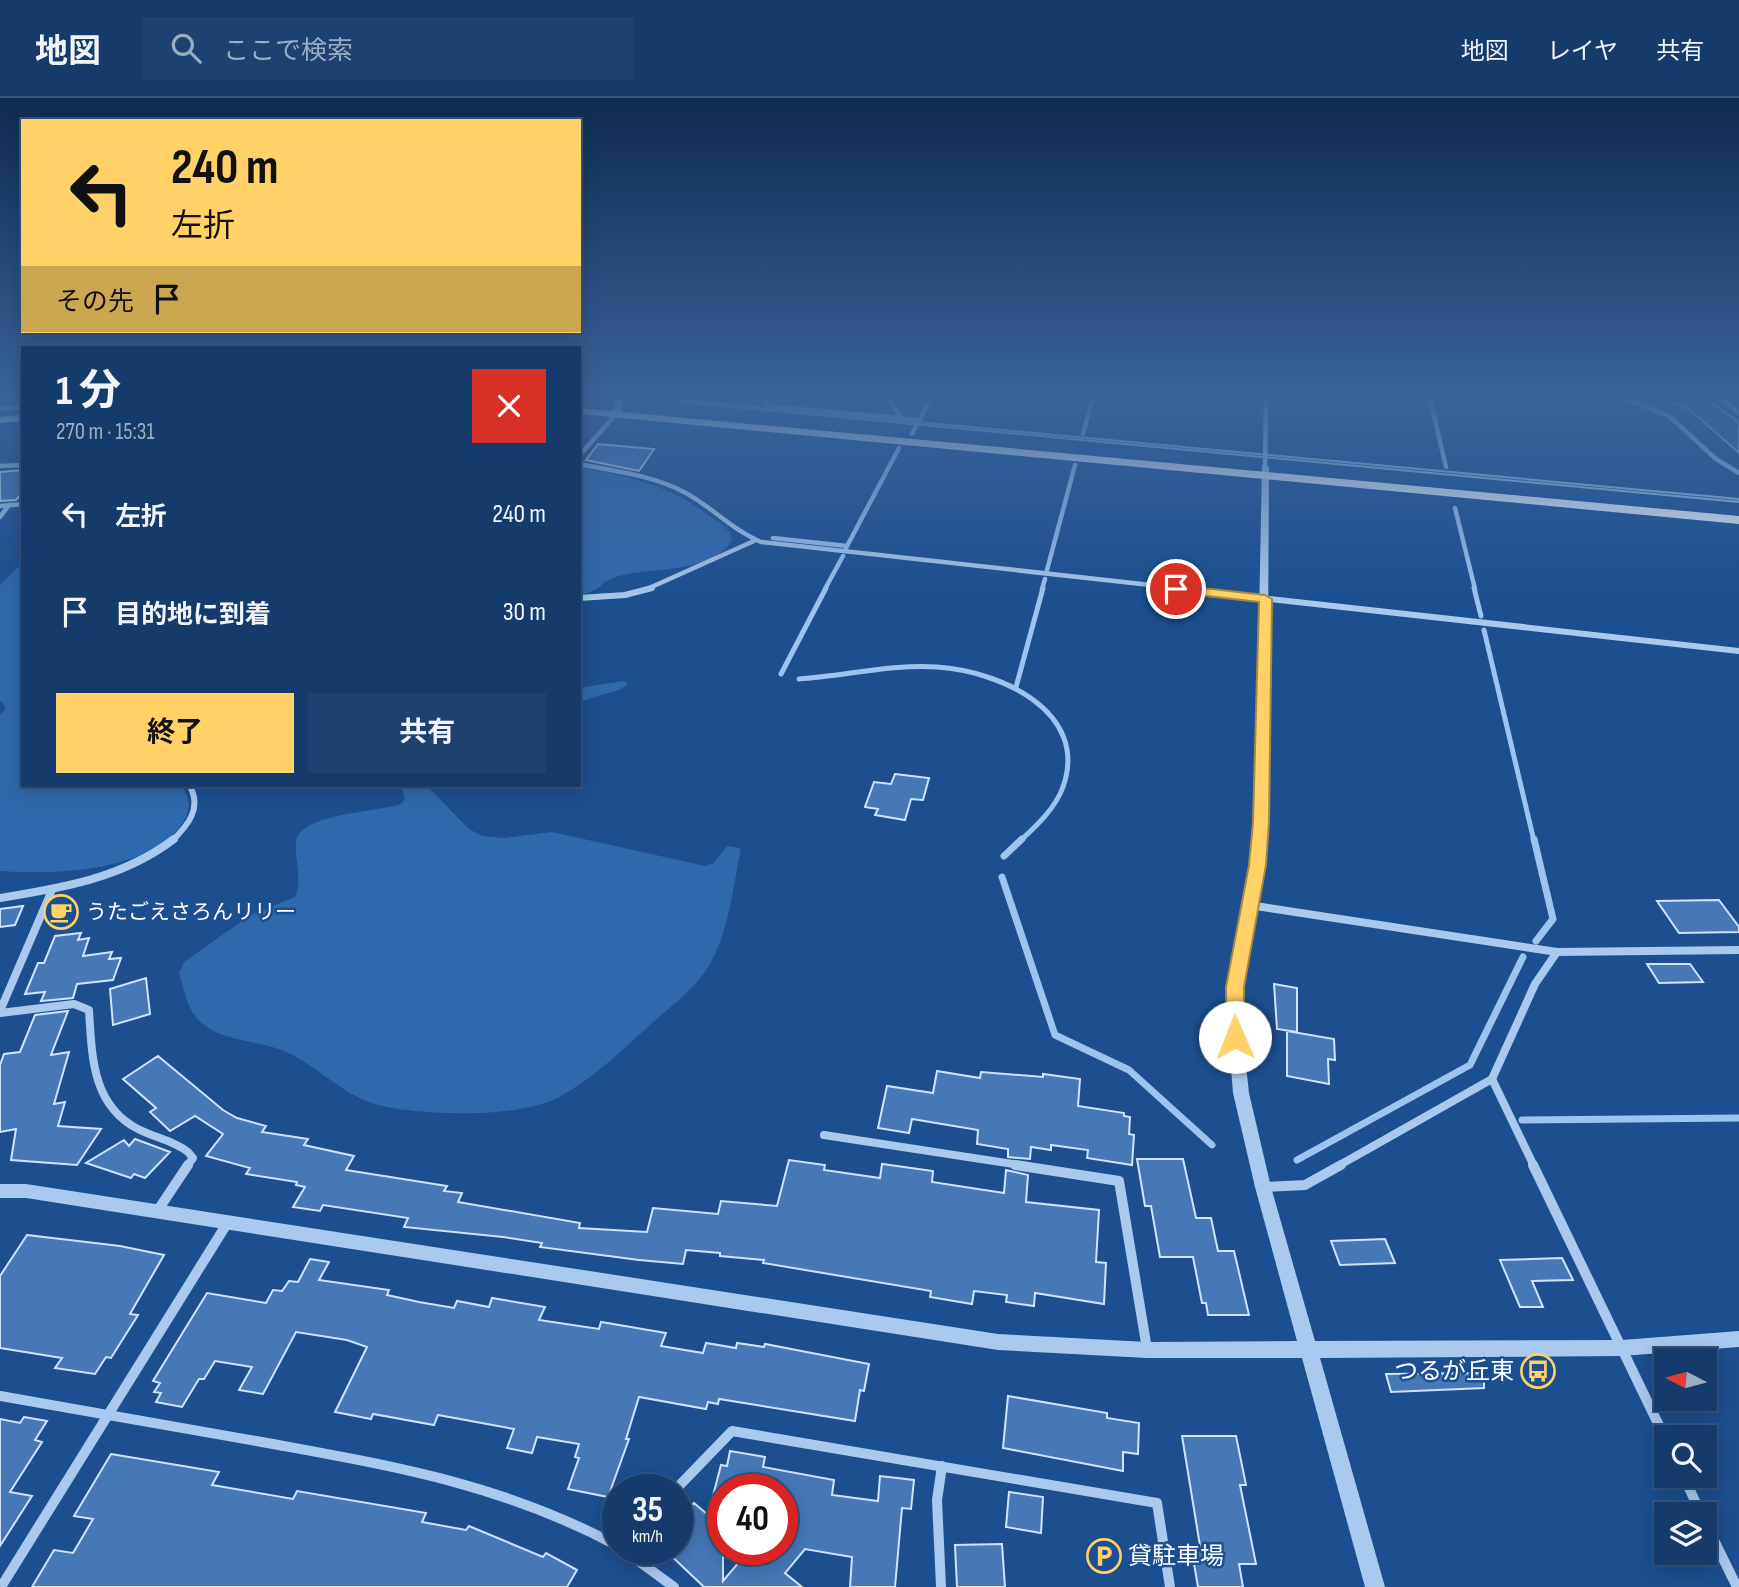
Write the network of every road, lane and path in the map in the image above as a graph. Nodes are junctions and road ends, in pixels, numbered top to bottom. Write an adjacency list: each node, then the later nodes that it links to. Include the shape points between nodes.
1 (1265, 463): 15 (street)
2 (1269, 463): 12 (main road)
3 (1270, 463): 10 (main road)
4 (581, 464): 13 (street, via 670,486)
5 (21, 465): 6 (street)
6 (0, 466)
7 (21, 504): 8 (street)
8 (9, 505): 9 (street); 11 (street)
9 (0, 506)
10 (1739, 512)
11 (0, 516)
12 (1739, 520)
13 (755, 541): 14 (street, via 639,593); 15 (street)
14 (581, 598)
15 (1265, 599): 16 (street); 20 (street, via 1261,809)
16 (1739, 652)
17 (190, 787): 18 (street, via 196,804 193,816 171,842 132,864)
18 (52, 890): 19 (street); 23 (street)
19 (0, 898)
20 (1249, 905): 22 (street); 26 (street, via 1235,987 1235,1031 1241,1093)
21 (1739, 950): 22 (street)
22 (1557, 951): 24 (street, via 1535,984)
23 (0, 1012): 28 (street, via 74,1004 89,1010 92,1070 100,1093 116,1113 138,1129 182,1144 193,1158)
24 (1492, 1079): 26 (street, via 1305,1185); 32 (street)
25 (824, 1135): 33 (street, via 1119,1181)
26 (1263, 1187): 31 (street)
27 (0, 1191): 28 (street)
28 (158, 1210): 29 (street)
29 (228, 1220): 33 (street, via 998,1342); 35 (street)
30 (1739, 1339): 32 (street)
31 (1308, 1348): 32 (street); 33 (street); 46 (street)
32 (1622, 1348): 36 (street)
33 (1147, 1350)
34 (0, 1396): 35 (street)
35 (108, 1415): 39 (street, via 444,1475 534,1504); 42 (street)
36 (1659, 1425)
37 (942, 1466): 38 (street, via 732,1431); 44 (street, via 937,1500); 45 (street, via 1157,1503)
38 (690, 1474)
39 (602, 1537)
40 (1717, 1546): 47 (street)
41 (645, 1565): 43 (street)
42 (1, 1587)
43 (674, 1587)
44 (941, 1587)
45 (1170, 1587)
46 (1375, 1587)
47 (1737, 1587)

